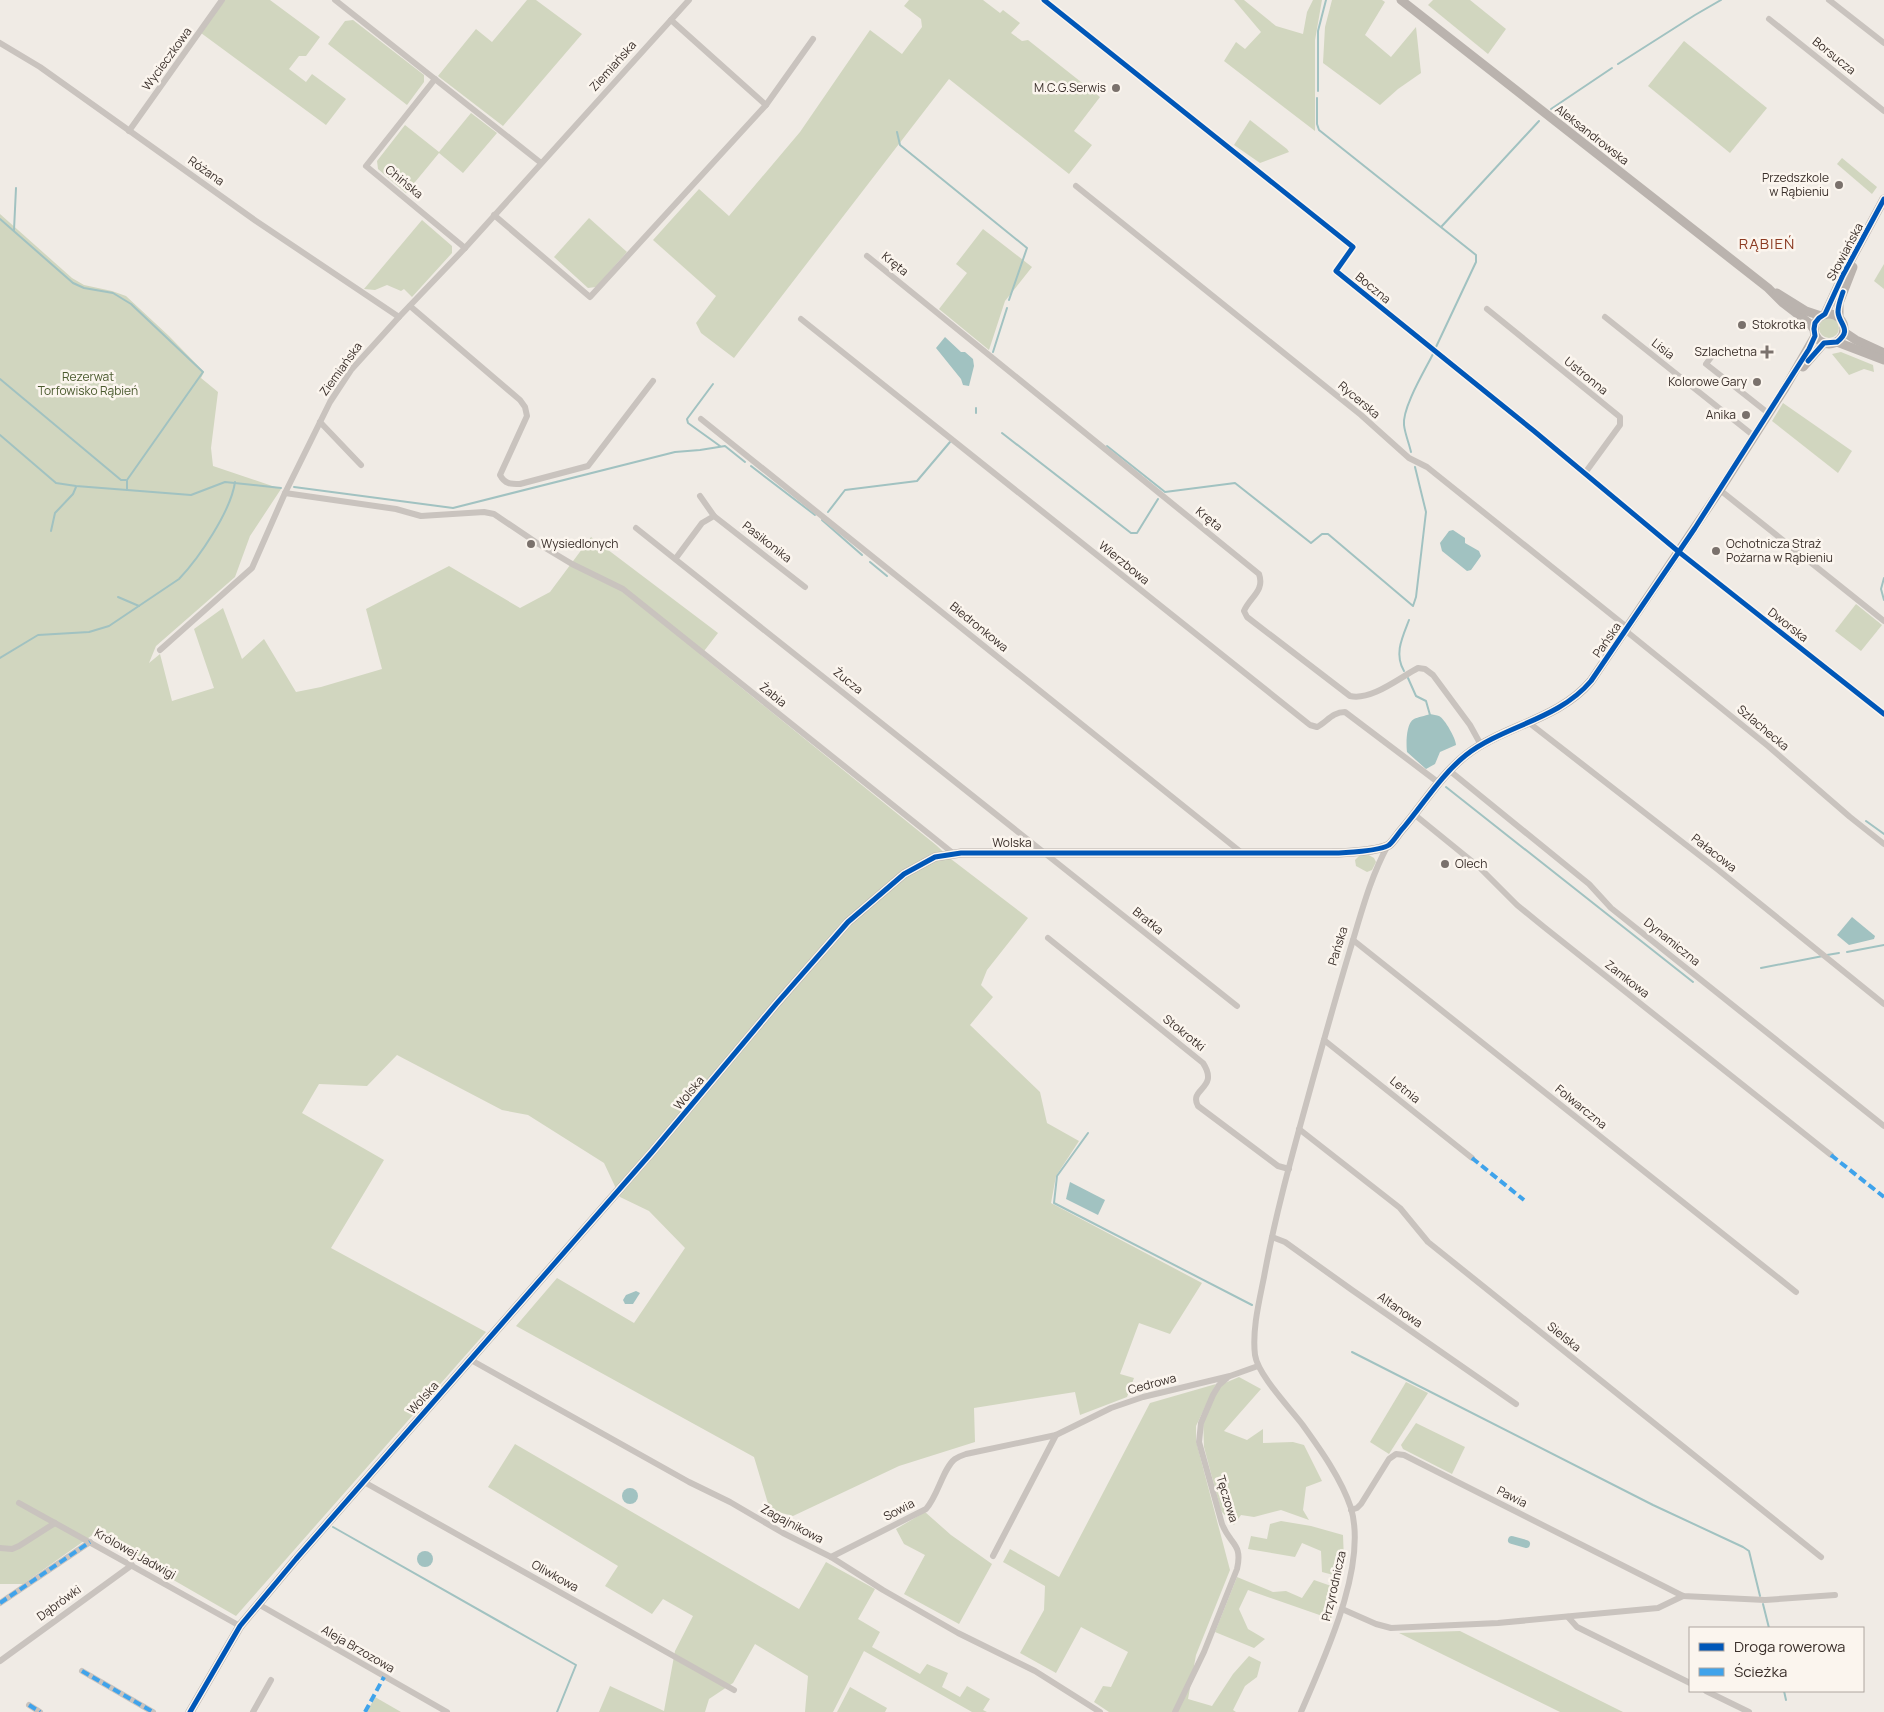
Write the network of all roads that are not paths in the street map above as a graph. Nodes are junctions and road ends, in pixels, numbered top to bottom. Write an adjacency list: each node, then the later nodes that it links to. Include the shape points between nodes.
1 (222, 0): 15 (street, Wycieczkowa)
2 (335, 0): 12 (street)
3 (689, 0): 8 (street, Ziemiańska)
4 (1044, 0): 45 (street, Boczna, via 1353,247 1336,271)
5 (1401, 0): 23 (street, Aleksandrowska)
6 (1829, 0): 11 (street)
7 (1769, 19): 14 (street, Borsucza)
8 (671, 20): 13 (street); 16 (street, Ziemiańska)
9 (812, 39): 13 (street)
10 (0, 42): 15 (street, Różana)
11 (1884, 43)
12 (435, 79): 16 (street); 21 (street, Chińska, via 366,166)
13 (766, 105): 19 (street, via 590,297)
14 (1884, 111)
15 (129, 131): 27 (street, Różana)
16 (540, 163): 19 (street, Ziemiańska)
17 (1076, 186): 55 (street, Rycerska, via 1353,409 1409,458 1427,467)
18 (1884, 199): 20 (street, Słowiańska)
19 (494, 215): 21 (street, Ziemiańska)
20 (1865, 236): 26 (street, Słowiańska); 28 (street, Słowiańska, via 1839,303)
21 (466, 248): 24 (street, Ziemiańska)
22 (867, 256): 59 (street, Kręta, via 1259,574 1262,581 1260,589 1247,605 1244,612 1247,618 1350,696 1369,696 1418,668 1425,669 1470,725)
23 (1768, 288): 26 (street, Aleksandrowska, via 1806,310); 31 (street, Aleksandrowska)
24 (410, 306): 27 (street, Ziemiańska); 38 (street, via 525,408 527,416 500,475 509,484 588,466)
25 (1487, 309): 45 (street, Ustronna, via 1620,417 1620,425)
26 (1823, 315): 28 (street); 31 (street, via 1815,323)
27 (399, 317): 42 (street, Ziemiańska, via 351,370)
28 (1839, 317): 32 (street)
29 (1605, 318): 43 (street, Lisia)
30 (801, 319): 61 (street, Wierzbowa, via 1310,725 1317,727 1332,715 1345,712)
31 (1815, 332): 34 (street); 39 (street, Pańska)
32 (1844, 332): 33 (street); 36 (street)
33 (1837, 342): 34 (street); 37 (street)
34 (1824, 344): 39 (street, Pańska)
35 (1715, 352): 40 (street, via 1706,364)
36 (1884, 353)
37 (1884, 360)
38 (654, 381)
39 (1785, 388): 40 (street, Pańska)
40 (1768, 413): 43 (street, Pańska)
41 (702, 418): 66 (street, Biedronkowa)
42 (320, 422): 44 (street); 47 (street, Ziemiańska)
43 (1754, 436): 46 (street, Pańska)
44 (361, 465)
45 (1585, 474): 51 (street, Boczna)
46 (1720, 490): 51 (street, Pańska); 54 (street)
47 (285, 493): 56 (street, Ziemiańska, via 252,568); 67 (street, Żabia, via 396,509 421,516 494,514 537,544 623,589)
48 (700, 496): 49 (street, Pasikonika)
49 (714, 516): 52 (street, via 702,523); 53 (street, Pasikonika)
50 (636, 528): 52 (street, Żucza)
51 (1679, 552): 55 (street, Pańska); 57 (street, Dworska)
52 (676, 558): 65 (street, Żucza)
53 (805, 587)
54 (1884, 621)
55 (1627, 629): 58 (street, Pańska, via 1591,682 1577,696); 63 (street, Szlachecka)
56 (160, 650)
57 (1884, 714)
58 (1528, 722): 59 (street, Pańska); 70 (street, Pałacowa)
59 (1481, 745): 60 (street, Pańska)
60 (1450, 771): 61 (street, Pańska); 73 (street, Dynamiczna, via 1590,884 1611,908)
61 (1439, 784): 62 (street, Pańska)
62 (1414, 815): 64 (street, Pańska); 75 (street, Zamkowa, via 1479,867 1517,905)
63 (1884, 844)
64 (1388, 845): 66 (street, Wolska, via 1347,853); 69 (street, Pańska, via 1372,879)
65 (1046, 853): 66 (street, Wolska); 67 (street, Wolska); 71 (street, Bratka)
66 (1242, 853)
67 (954, 854): 80 (street, Wolska, via 934,857 904,874 848,922)
68 (1048, 938): 77 (street, Stokrotki, via 1203,1063 1209,1072 1208,1081 1196,1097 1198,1106 1278,1166)
69 (1353, 940): 72 (street, Pańska); 79 (street, Folwarczna)
70 (1884, 1004)
71 (1237, 1006)
72 (1324, 1040): 74 (street, Pańska); 76 (street, Letnia)
73 (1884, 1126)
74 (1299, 1129): 77 (street, Pańska); 94 (street, Sielska, via 1400,1208 1428,1242)
75 (1831, 1155)
76 (1472, 1158)
77 (1289, 1169): 78 (street, Pańska)
78 (1272, 1237): 81 (street, Pańska, via 1256,1323); 83 (street, Altanowa, via 1285,1242)
79 (1796, 1292)
80 (471, 1360): 86 (street, Wolska); 93 (street, Zagajnikowa, via 783,1534)
81 (1258, 1366): 82 (street, Cedrowa); 88 (street, Przyrodnicza, via 1316,1443)
82 (1230, 1376): 84 (street, Cedrowa, via 1143,1397); 116 (street, Tęczowa, via 1213,1395 1201,1423 1198,1442 1222,1524 1240,1557 1204,1652)
83 (1516, 1404)
84 (1056, 1435): 85 (street, Cedrowa); 92 (street)
85 (955, 1458): 93 (street, Sowia, via 926,1509)
86 (364, 1482): 99 (street, Wolska); 107 (street, Oliwkowa)
87 (19, 1503): 89 (street, Królowej Jadwigi)
88 (1351, 1510): 97 (street, Pawia, via 1361,1504 1389,1459 1396,1454 1404,1455); 100 (street, Przyrodnicza, via 1354,1547)
89 (55, 1523): 90 (street, Królowej Jadwigi); 91 (street, via 20,1546)
90 (90, 1542): 95 (street, Królowej Jadwigi); 98 (street)
91 (0, 1548)
92 (994, 1556)
93 (831, 1557): 115 (street, Zagajnikowa, via 958,1633 1036,1671)
94 (1821, 1557)
95 (132, 1565): 102 (street, Królowej Jadwigi); 103 (street, Dąbrówki)
96 (1835, 1595): 97 (street, Pawia, via 1764,1600)
97 (1683, 1596): 101 (street, Pawia, via 1658,1608)
98 (0, 1603)
99 (258, 1604): 102 (street, Wolska); 114 (street, Aleja Brzozowa)
100 (1342, 1609): 101 (street, Pawia, via 1391,1628); 117 (street, Przyrodnicza)
101 (1568, 1616): 106 (street, via 1577,1627)
102 (240, 1626): 112 (street, Wolska)
103 (0, 1660)
104 (82, 1671): 111 (street)
105 (271, 1680): 113 (street)
106 (1689, 1683)
107 (734, 1690)
108 (1708, 1692): 118 (street)
109 (29, 1705): 110 (street)
110 (40, 1712)
111 (154, 1712)
112 (190, 1712)
113 (253, 1712)
114 (447, 1712)
115 (1100, 1712)
116 (1175, 1712)
117 (1301, 1712)
118 (1749, 1712)

